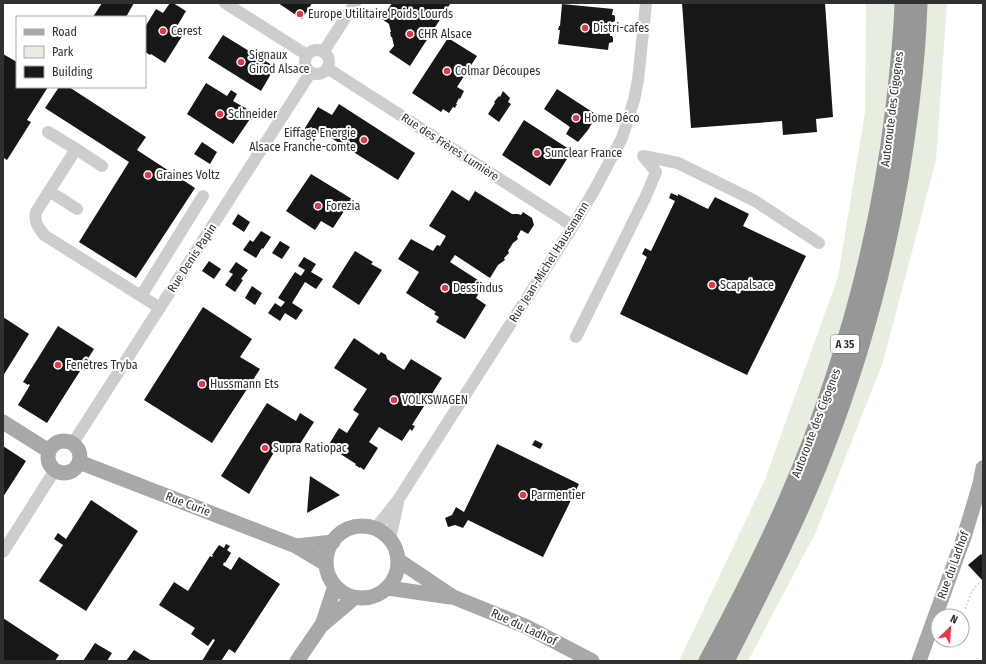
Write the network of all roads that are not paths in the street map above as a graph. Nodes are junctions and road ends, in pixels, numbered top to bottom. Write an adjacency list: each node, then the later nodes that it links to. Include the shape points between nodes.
1 (225, 3): 7 (street)
2 (355, 3): 6 (street)
3 (646, 3): 16 (street, Rue Jean-Michel Haussmann, via 638,80 622,138)
4 (903, 3): 43 (highway, Autoroute des Cigognes / A 35, via 898,77 882,189 871,246 844,345 810,443 786,502)
5 (919, 3): 44 (highway, Autoroute des Cigognes / A 35, via 914,79 898,193 888,243 860,350 825,450 801,508)
6 (324, 52): 7 (street, via 314,50); 8 (street, via 329,59)
7 (307, 55): 9 (street, via 305,64)
8 (327, 68): 9 (street, via 320,73); 16 (street, Rue des Frères Lumière)
9 (311, 72): 19 (street, Rue Denis Papin)
10 (48, 132): 11 (street)
11 (76, 149): 12 (street); 13 (street)
12 (102, 166)
13 (49, 191): 15 (street); 18 (street, via 35,218 36,225 44,235)
14 (203, 196): 18 (street)
15 (77, 209)
16 (573, 226): 28 (street, Rue Jean-Michel Haussmann)
17 (819, 243): 20 (street, via 756,201 678,163 643,156 656,172)
18 (141, 296): 19 (street)
19 (160, 308): 22 (street, Rue Denis Papin)
20 (576, 337)
21 (3, 422): 23 (main road)
22 (73, 443): 23 (main road, via 56,442); 24 (main road, via 80,452)
23 (49, 451): 26 (main road, via 48,462)
24 (80, 462): 26 (main road, via 69,472); 32 (main road, Rue Curie)
25 (983, 468): 27 (main road, Rue du Ladhof)
26 (55, 470): 33 (street)
27 (981, 484): 45 (main road, Rue du Ladhof)
28 (398, 500): 29 (street, Rue Jean-Michel Haussmann); 30 (street, Rue Jean-Michel Haussmann)
29 (375, 529): 30 (main road); 31 (main road, via 352,528 341,533)
30 (390, 539): 34 (main road, via 396,549)
31 (333, 542): 32 (main road, Rue Curie); 35 (main road)
32 (296, 546): 35 (main road, Rue Curie)
33 (3, 552)
34 (398, 560): 37 (main road, via 396,575); 38 (main road, Rue du Ladhof)
35 (326, 564): 36 (main road)
36 (335, 586): 39 (main road); 40 (main road)
37 (388, 588): 38 (main road, Rue du Ladhof); 39 (main road, via 372,597)
38 (453, 597): 42 (main road, Rue du Ladhof, via 525,626)
39 (354, 598): 40 (main road)
40 (322, 626): 41 (main road)
41 (297, 661)
42 (592, 661)
43 (707, 661)
44 (726, 661)
45 (919, 661)

